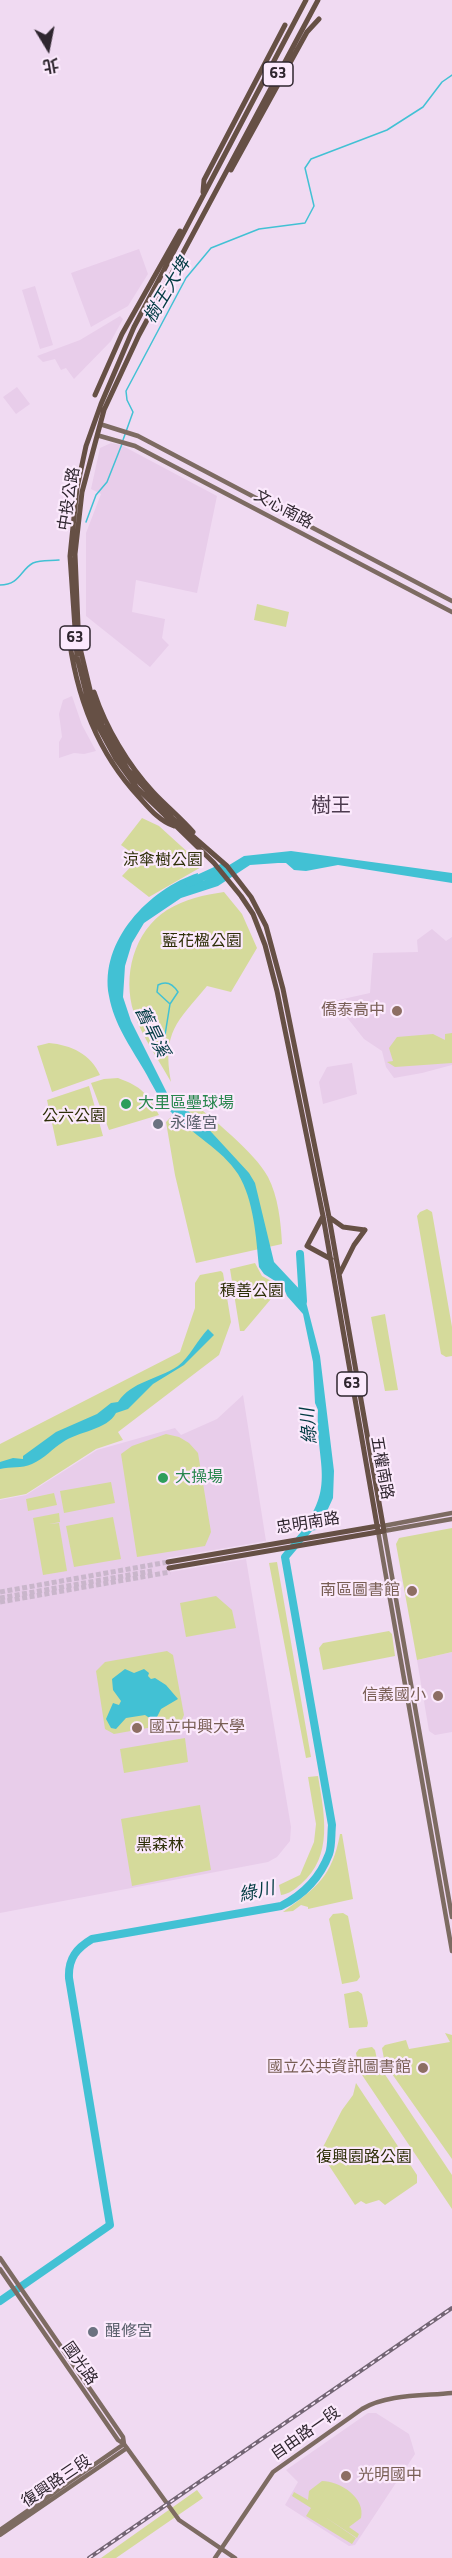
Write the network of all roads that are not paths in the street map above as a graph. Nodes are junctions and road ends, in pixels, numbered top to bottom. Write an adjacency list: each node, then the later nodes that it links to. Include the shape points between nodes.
1 (306, 0): 6 (main road, 中投公路 / 63)
2 (318, 0): 5 (main road, 中投公路 / 63)
3 (319, 19): 5 (main road)
4 (285, 25): 6 (main road, via 204,180)
5 (218, 189): 8 (main road, 中投公路 / 63)
6 (202, 196): 7 (main road, 中投公路 / 63)
7 (190, 218): 9 (main road, via 122,334); 17 (main road, 中投公路 / 63, via 134,327 86,446 70,556 77,657 94,717 123,770)
8 (200, 224): 10 (main road); 18 (main road, 中投公路 / 63, via 139,335 104,410 82,492 75,554 81,652 102,724 128,770 173,819)
9 (95, 395)
10 (114, 397)
11 (103, 425): 13 (main road, 文心南路, via 138,436)
12 (100, 435): 14 (main road, 文心南路, via 135,446)
13 (452, 600)
14 (452, 612)
15 (68, 629): 17 (main road, via 72,668 102,747 147,807 163,822)
16 (83, 629): 18 (main road, via 84,651 97,702 132,766)
17 (175, 826): 19 (main road, 中投公路 / 63, via 229,880 253,914)
18 (201, 842): 19 (main road, 中投公路 / 63, via 227,866 259,910 272,943)
19 (280, 990): 20 (main road, 五權南路 / 63)
20 (326, 1217): 21 (main road, 五權南路 / 63); 21 (main road, via 307,1246); 22 (main road, 五權南路 / 63); 22 (main road, via 343,1227 365,1230)
21 (331, 1259): 25 (main road, 五權南路 / 63)
22 (339, 1275): 25 (main road, 五權南路 / 63)
23 (452, 1513): 25 (main road, 忠明南路)
24 (452, 1519): 25 (main road, 忠明南路)
25 (380, 1529): 26 (main road, 忠明南路); 26 (main road, 忠明南路); 27 (main road, 五權南路); 28 (main road, 五權南路)
26 (274, 1546): 26 (main road, 忠明南路, via 169,1565 249,1557)
27 (452, 1917)
28 (452, 1951)
29 (0, 2258): 31 (main road)
30 (0, 2269): 31 (main road)
31 (15, 2285): 33 (main road, 國光路, via 118,2440)
32 (452, 2393): 36 (main road, 自由路一段, via 386,2399 362,2409 273,2472)
33 (126, 2446): 34 (main road, 復興路三段); 35 (main road, 復興路三段); 36 (main road, 國光路, via 179,2520)
34 (0, 2530)
35 (0, 2535)
36 (221, 2549): 37 (main road, 自由路一段); 38 (main road, 國光路)
37 (215, 2558)
38 (235, 2558)

